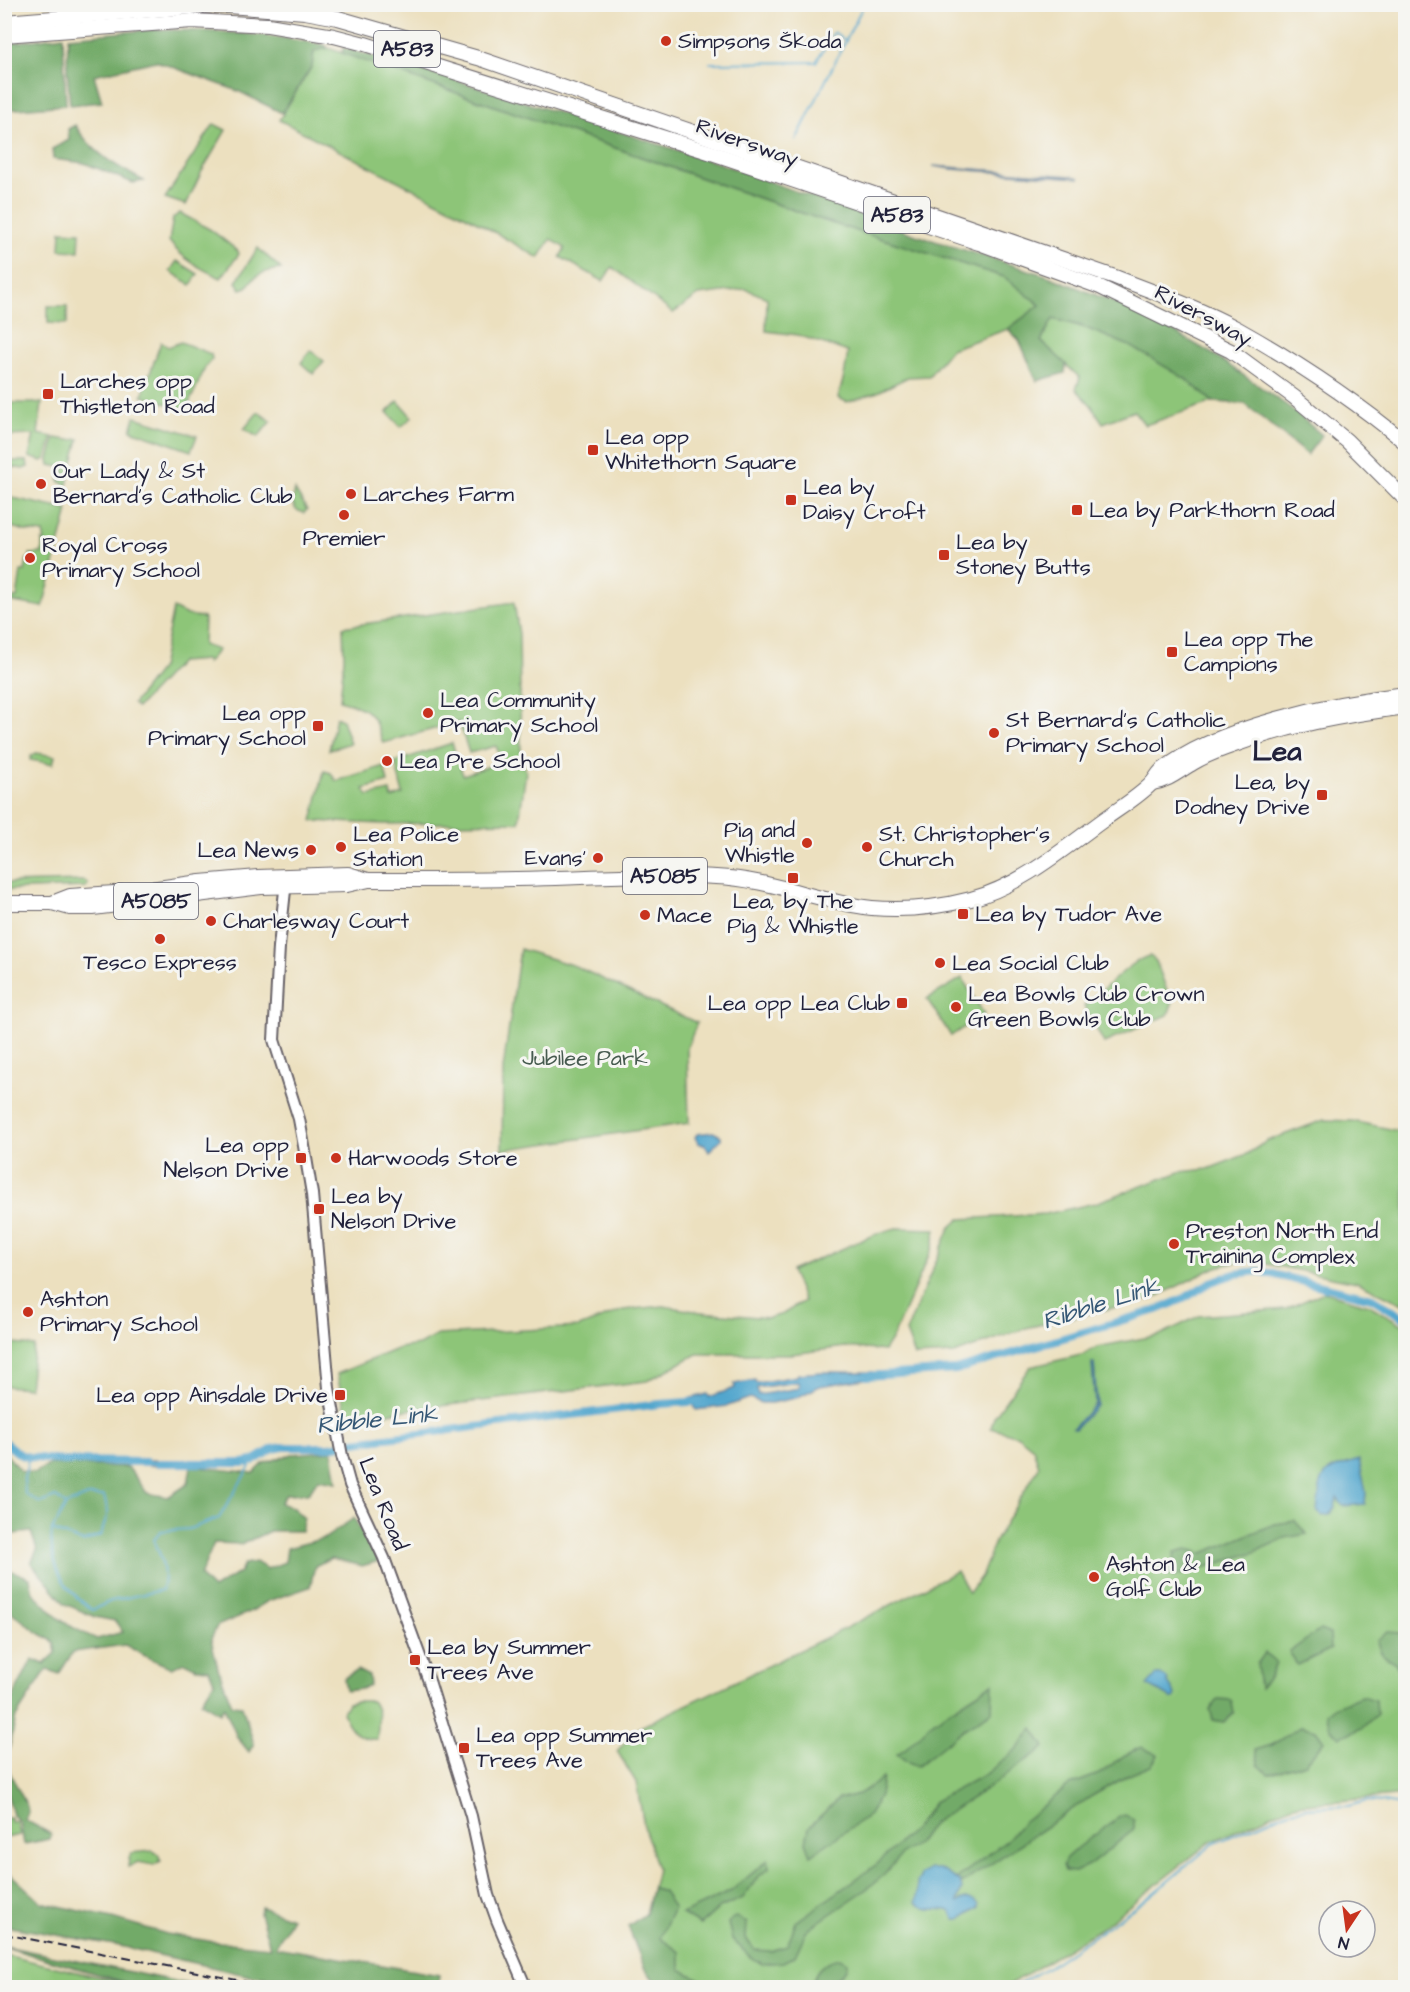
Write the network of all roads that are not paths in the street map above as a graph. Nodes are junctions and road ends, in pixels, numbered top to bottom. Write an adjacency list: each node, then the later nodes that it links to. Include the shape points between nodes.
1 (4, 22): 5 (highway, Riversway / A583, via 216,5 273,8 338,18 478,58 1073,262 1180,303 1237,329 1297,365 1366,410)
2 (337, 24): 4 (highway, A583, via 342,30 460,66)
3 (4, 35): 4 (highway, Riversway / A583, via 192,21 268,24 343,39)
4 (476, 78): 6 (highway, Riversway / A583, via 709,152 1101,287 1231,351 1347,441)
5 (1406, 443)
6 (1406, 500)
7 (1406, 694): 9 (highway, A5085, via 1300,713 1249,728 1187,754 1159,773)
8 (1406, 707): 9 (highway, A5085, via 1277,731 1223,749 1164,781)
9 (1152, 783): 10 (highway, A5085, via 1018,879 973,898 939,905 874,908 758,882 717,877 369,880 347,885)
10 (286, 881): 11 (highway, A5085, via 117,906 70,908 52,903); 12 (street, Lea Road, via 274,1040 306,1155 329,1388 342,1456 430,1684 471,1816 488,1895)
11 (4, 903)
12 (525, 1988)

